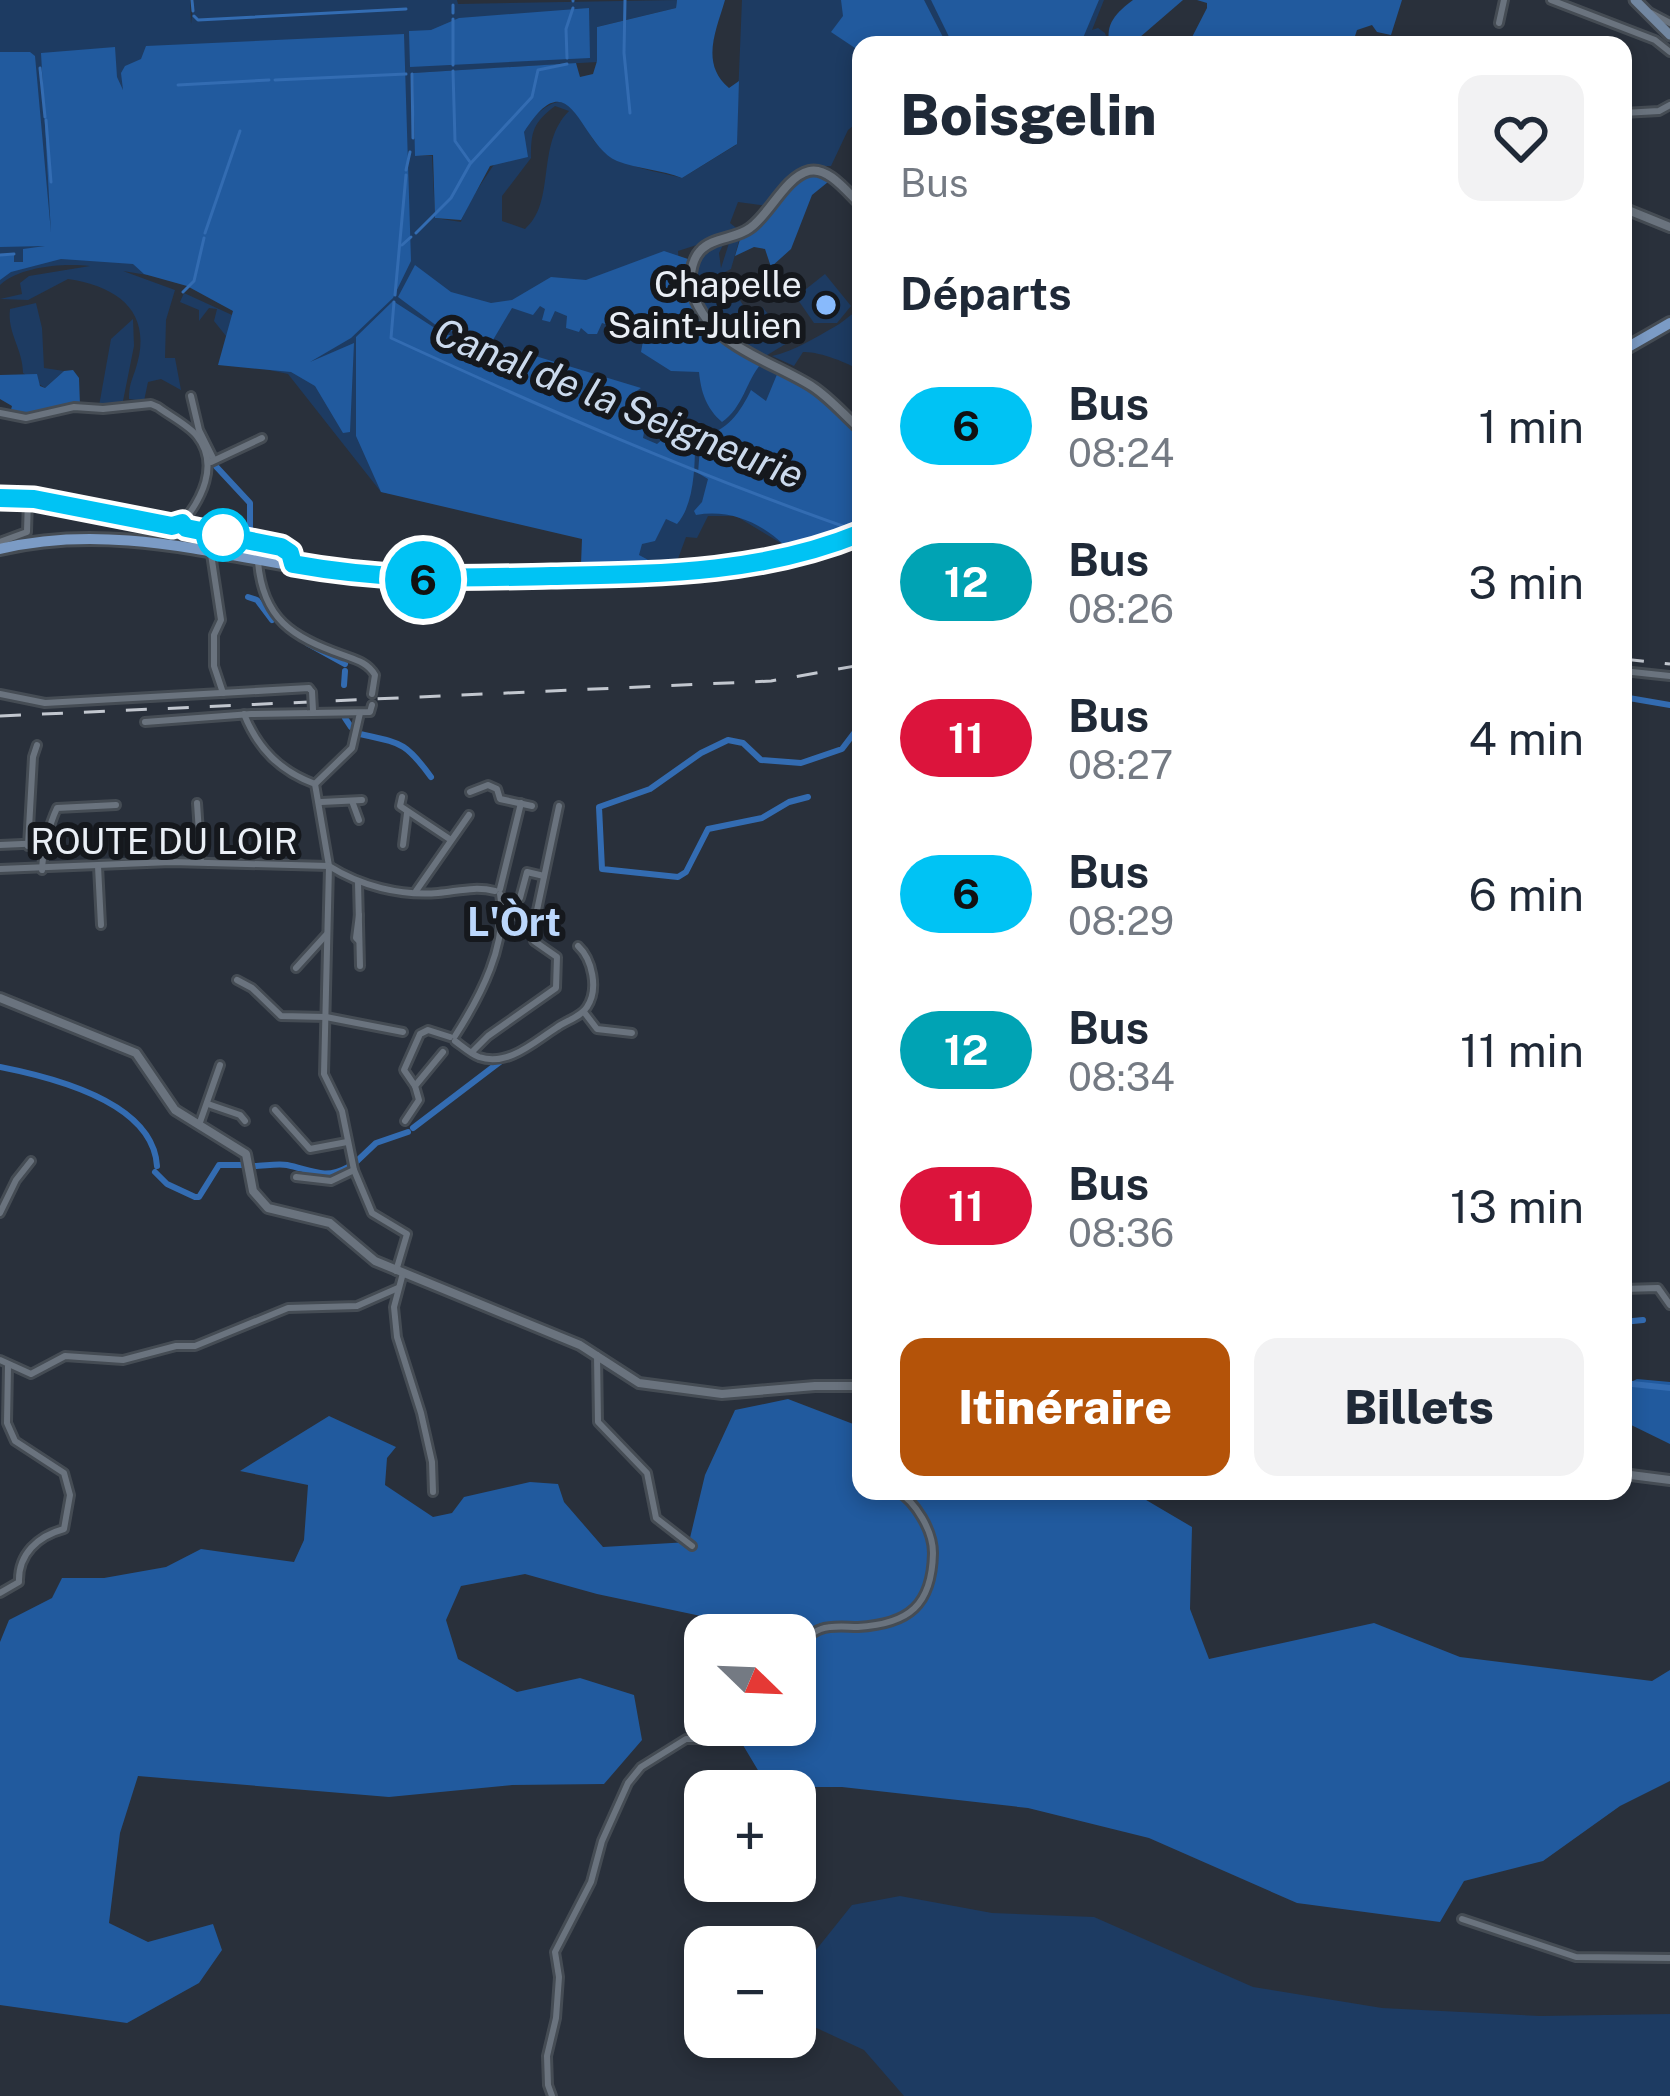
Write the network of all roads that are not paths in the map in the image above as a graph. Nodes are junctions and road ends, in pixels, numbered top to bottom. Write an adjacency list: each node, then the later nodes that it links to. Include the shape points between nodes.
1 (1504, 0): 5 (street)
2 (1552, 0): 8 (street)
3 (1635, 0): 4 (main road)
4 (1647, 12): 6 (street); 7 (main road)
5 (1499, 23)
6 (1670, 23)
7 (1670, 35)
8 (1670, 52)
9 (1670, 105): 10 (street)
10 (1632, 112)
11 (852, 197): 18 (street, via 829,176 805,172 750,228 704,247 691,279 694,298 725,338 816,389)
12 (1632, 212): 13 (street)
13 (1670, 227)
14 (1670, 323): 15 (main road)
15 (1632, 345)
16 (190, 396): 20 (street)
17 (0, 412): 20 (street, via 26,418 151,404 196,436)
18 (852, 422)
19 (262, 438): 20 (street)
20 (210, 462): 23 (street, via 204,496)
21 (0, 498): 22 (street)
22 (28, 498): 23 (street); 27 (street, via 27,532)
23 (180, 526): 24 (street)
24 (198, 530): 28 (street); 31 (street, via 281,547)
25 (852, 539): 29 (main road)
26 (852, 541): 29 (main road)
27 (0, 546): 28 (main road, via 102,538)
28 (212, 551): 30 (main road); 35 (street, via 221,620 214,666)
29 (818, 551): 31 (main road, via 729,569 418,580)
30 (258, 558): 31 (main road); 36 (street, via 272,612 300,635 368,665)
31 (293, 564)
32 (1632, 672): 33 (street)
33 (1670, 676)
34 (0, 694): 35 (street, via 45,704)
35 (223, 694): 38 (street, bridge, via 309,688)
36 (372, 694)
37 (372, 705): 39 (street)
38 (313, 712): 39 (street); 40 (street)
39 (360, 712): 43 (street, via 352,748)
40 (244, 715): 41 (street); 43 (street, via 281,768)
41 (145, 722)
42 (37, 745): 60 (street)
43 (315, 784): 49 (street)
44 (470, 792): 50 (street, via 488,785 500,799)
45 (402, 797): 54 (street)
46 (362, 800): 47 (street)
47 (352, 801): 49 (street); 56 (street)
48 (197, 802): 62 (street)
49 (321, 802): 64 (street)
50 (521, 803): 52 (street); 69 (street)
51 (116, 805): 58 (street, via 57,808)
52 (532, 806)
53 (560, 806): 67 (street)
54 (407, 811): 57 (street); 61 (street)
55 (469, 815): 57 (street)
56 (359, 820)
57 (451, 841): 70 (street)
58 (44, 843): 60 (street); 66 (street)
59 (0, 845): 60 (street)
60 (28, 845)
61 (403, 845)
62 (201, 862): 63 (street, ROUTE DU LOIR); 64 (street, ROUTE DU LOIR)
63 (98, 866): 66 (street, ROUTE DU LOIR); 74 (street)
64 (329, 866): 68 (street); 75 (street)
65 (0, 869): 66 (street, ROUTE DU LOIR)
66 (42, 870)
67 (544, 876): 71 (street, via 527,872); 73 (street)
68 (358, 882): 70 (street); 77 (street)
69 (499, 891): 70 (street); 72 (street)
70 (416, 892)
71 (520, 898)
72 (502, 911): 73 (street); 85 (street, via 485,982)
73 (531, 920): 87 (street, via 534,941 557,957 556,988)
74 (101, 925)
75 (328, 932): 78 (street); 82 (street)
76 (578, 946): 81 (street, via 592,970)
77 (360, 966)
78 (296, 968)
79 (237, 980): 82 (street, via 281,1016)
80 (0, 998): 94 (street, via 136,1053 165,1099)
81 (584, 1012): 84 (street, via 597,1029); 87 (street, via 517,1053)
82 (326, 1017): 83 (street); 95 (street, via 324,1074)
83 (403, 1032)
84 (632, 1033)
85 (453, 1038): 87 (street); 89 (street, via 420,1034 404,1070)
86 (443, 1052): 89 (street)
87 (472, 1052)
88 (220, 1065): 90 (street)
89 (415, 1086): 93 (street, via 419,1100)
90 (208, 1104): 92 (street); 94 (street)
91 (275, 1110): 95 (street, via 310,1148)
92 (245, 1121)
93 (405, 1121)
94 (199, 1124): 100 (street, via 246,1154 259,1202 330,1223)
95 (347, 1142): 97 (street)
96 (32, 1161): 99 (street)
97 (354, 1170): 98 (street, via 331,1181); 100 (street, via 372,1214 407,1234)
98 (296, 1177)
99 (0, 1213)
100 (399, 1272): 101 (street); 104 (street)
101 (398, 1288): 106 (street, via 357,1306 288,1308 195,1346 123,1360 64,1356 31,1374); 110 (street, via 397,1337 421,1413)
102 (1632, 1289): 103 (street, via 1658,1288)
103 (1670, 1305)
104 (597, 1353): 107 (street, via 639,1383 694,1393); 112 (street, via 598,1422 647,1473 656,1519)
105 (0, 1360): 106 (street)
106 (8, 1366): 113 (street, via 7,1423 15,1441 64,1473 70,1508 64,1529 24,1555 19,1582)
107 (852, 1387)
108 (1632, 1475): 109 (street)
109 (1670, 1480)
110 (433, 1492)
111 (909, 1500): 114 (street, via 932,1536 919,1606 882,1625)
112 (692, 1546)
113 (0, 1593)
114 (816, 1631)
115 (684, 1740): 118 (street, via 628,1783 591,1882 557,1942 547,2056)
116 (1462, 1919): 117 (street, via 1576,1957)
117 (1670, 1958)
118 (552, 2096)

